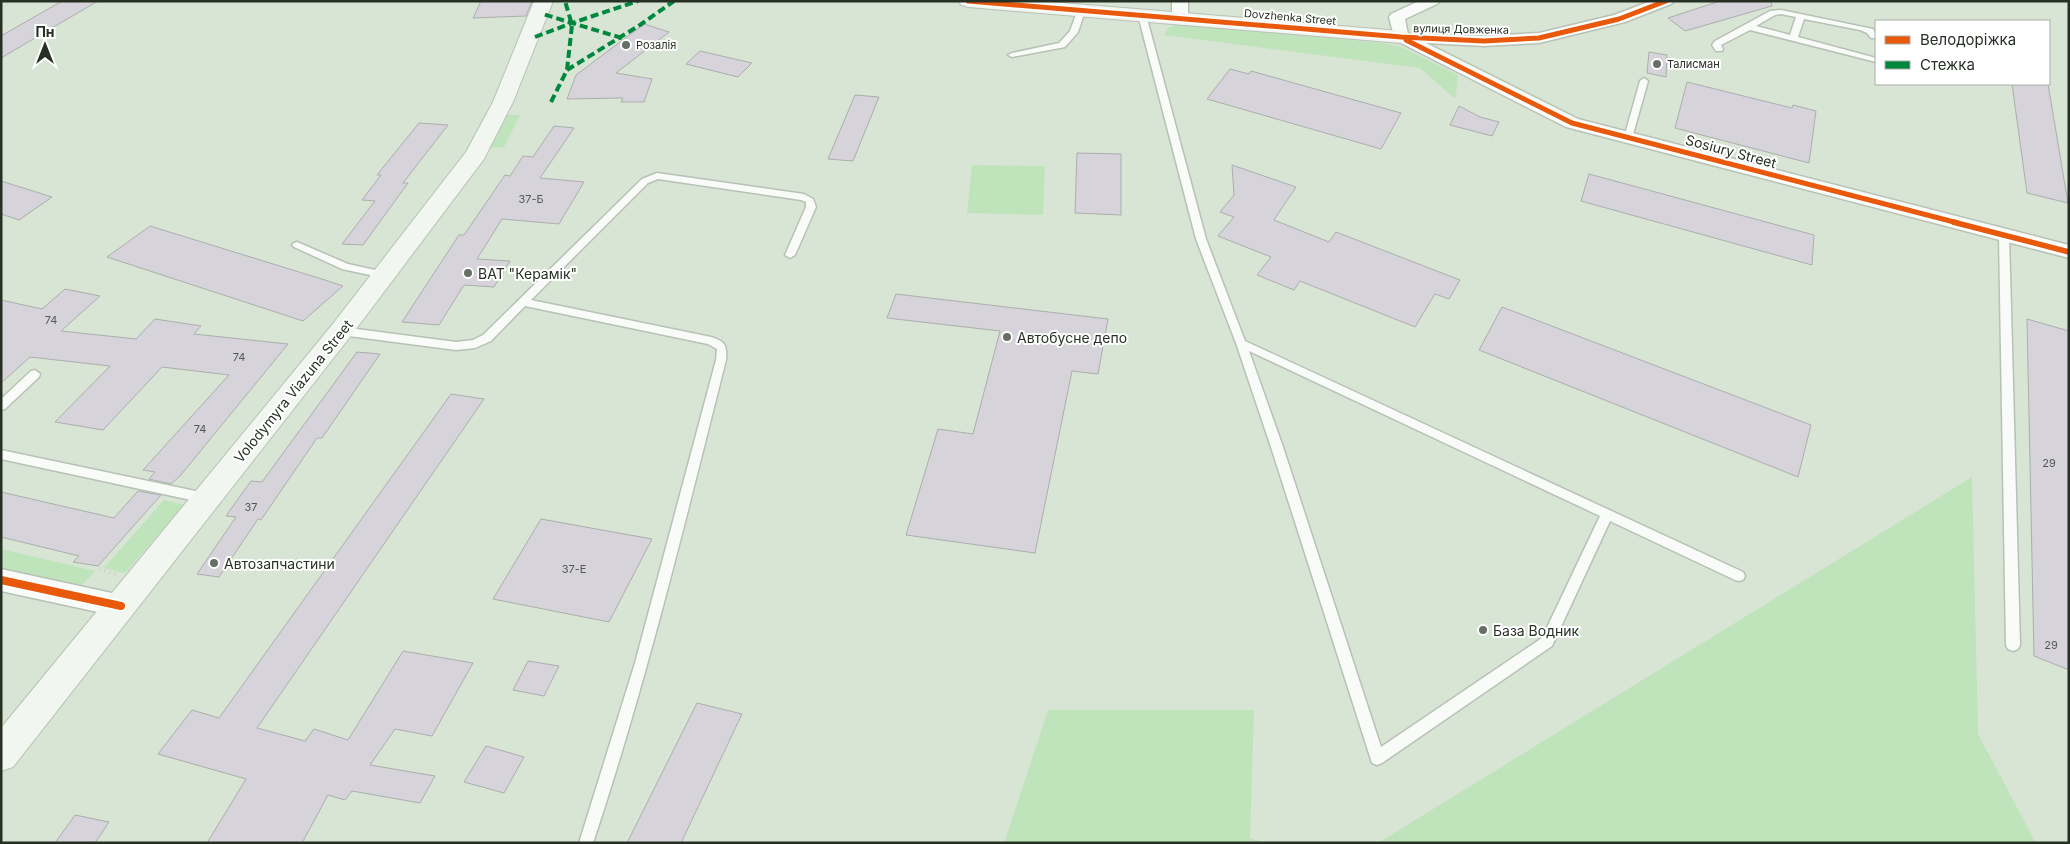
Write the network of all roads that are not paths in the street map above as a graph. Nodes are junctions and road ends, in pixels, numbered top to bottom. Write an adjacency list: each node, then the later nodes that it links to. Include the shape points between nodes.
1 (544, 1): 22 (main road, Volodymyra Viazuna Street, via 503,102 476,154)
2 (968, 1): 6 (main road, Dovzhenka Street)
3 (1432, 1): 11 (street, via 1397,17)
4 (1666, 1): 11 (street, вулиця Довженка, via 1619,19 1539,38 1484,41)
5 (1180, 10): 7 (main road, Dovzhenka Street); 11 (main road, Dovzhenka Street)
6 (1081, 11): 7 (main road, Dovzhenka Street); 14 (lane, via 1074,32 1062,45)
7 (1142, 15): 25 (lane, via 1201,239)
8 (1801, 15): 9 (lane, via 1773,13); 10 (lane, via 1862,28); 12 (lane)
9 (1749, 27): 12 (lane); 13 (lane, via 1718,43)
10 (1874, 36)
11 (1401, 38): 17 (street, Sosiury Street, via 1572,123)
12 (1793, 39): 15 (lane)
13 (1719, 48)
14 (1012, 55)
15 (1875, 60)
16 (1644, 81): 17 (lane)
17 (1628, 138): 18 (street, Sosiury Street)
18 (2004, 235): 20 (street, Sosiury Street); 34 (lane)
19 (297, 244): 22 (lane, via 346,267)
20 (2069, 252)
21 (790, 255): 23 (lane, via 810,201 657,176 645,182)
22 (384, 275): 24 (main road, Volodymyra Viazuna Street)
23 (524, 302): 24 (lane, via 487,338 475,344 456,346); 36 (lane, via 711,340 722,347 635,685)
24 (342, 331): 29 (main road, Volodymyra Viazuna Street)
25 (1241, 343): 30 (lane); 30 (lane, via 1377,758 1547,642)
26 (36, 374): 27 (lane)
27 (1, 406)
28 (1, 454): 29 (lane)
29 (207, 499): 33 (main road, Volodymyra Viazuna Street)
30 (1607, 514): 31 (lane)
31 (1739, 576)
32 (1, 580): 33 (street)
33 (121, 606): 35 (main road, Volodymyra Viazuna Street)
34 (2013, 645)
35 (1, 754)
36 (586, 843)

